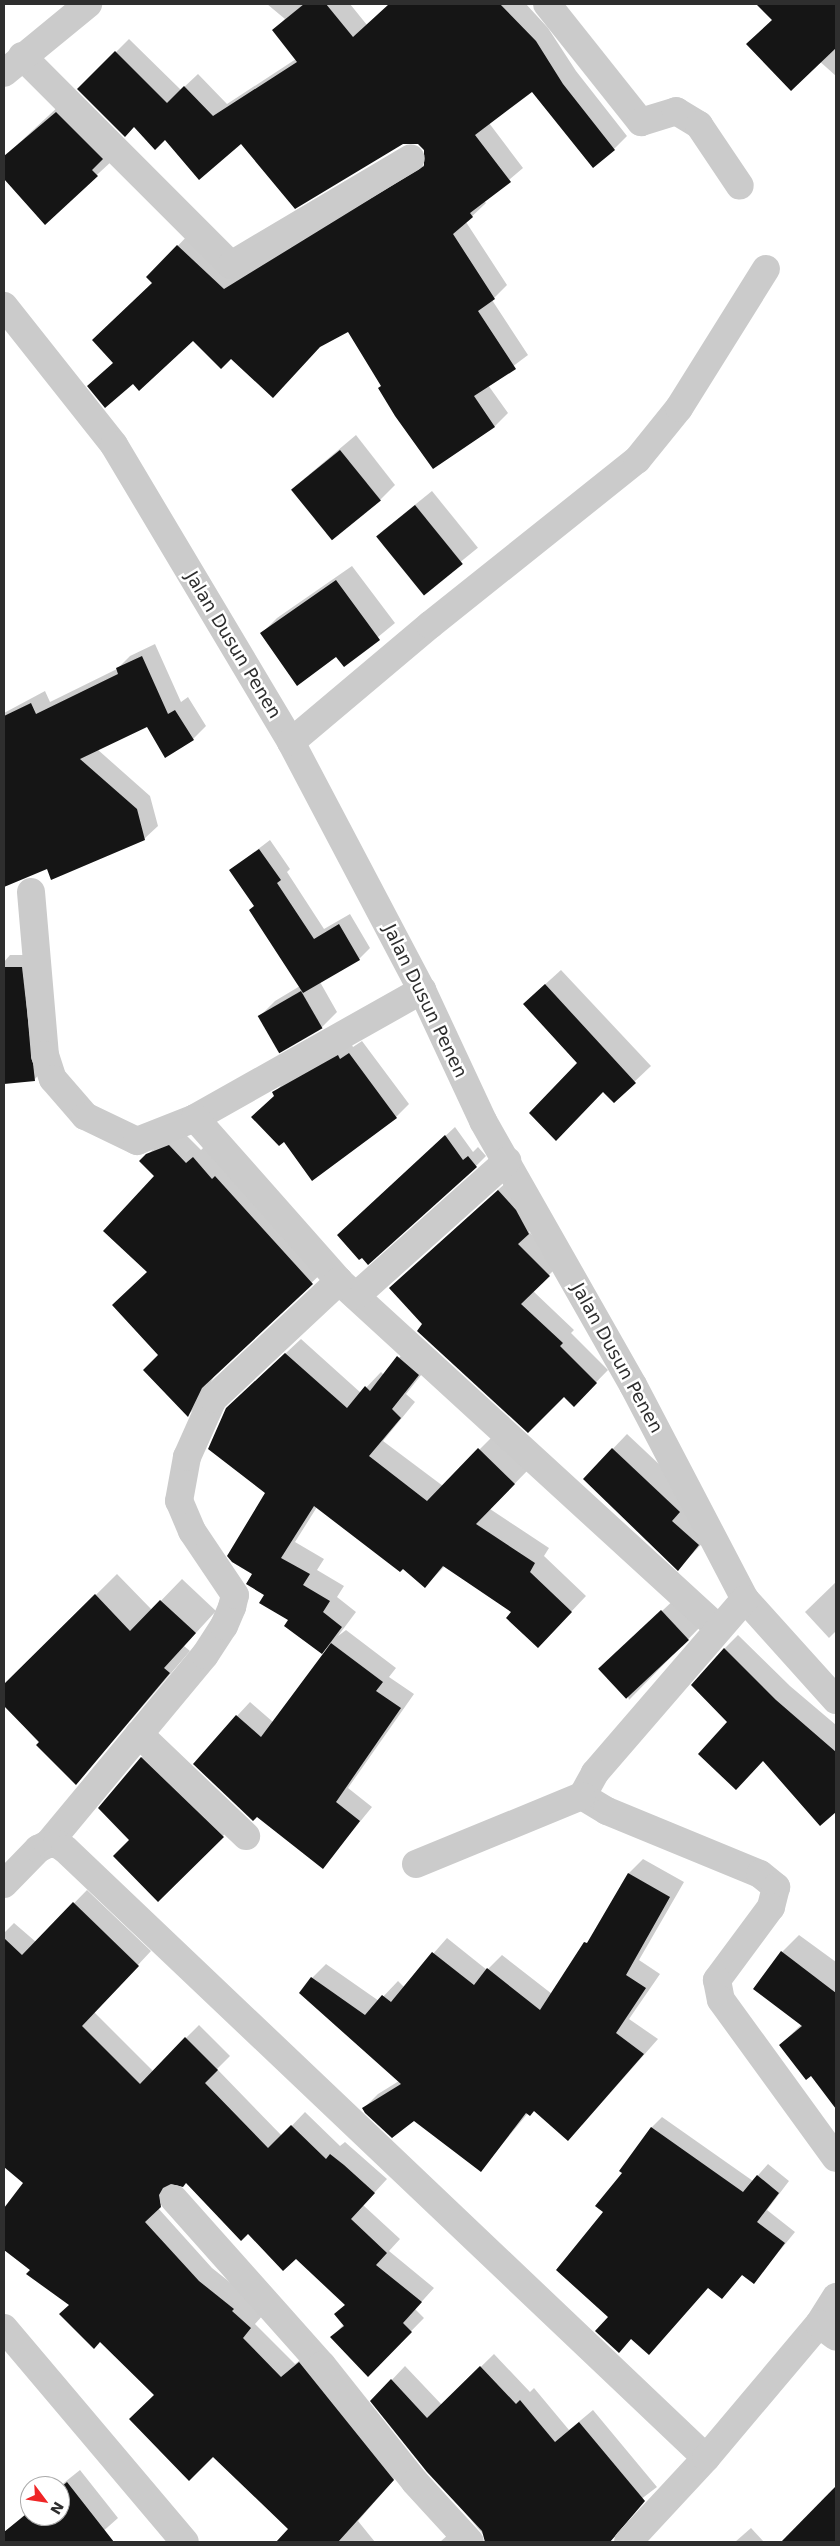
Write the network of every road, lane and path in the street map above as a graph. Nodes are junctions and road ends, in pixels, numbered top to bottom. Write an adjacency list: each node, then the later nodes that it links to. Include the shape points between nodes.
1 (88, 4): 3 (street)
2 (547, 4): 5 (street, via 641,122 676,111 699,125)
3 (13, 65): 4 (street, via 231,265)
4 (411, 158)
5 (740, 186)
6 (766, 269): 8 (street, via 679,408 637,460 430,625)
7 (4, 306): 8 (street, Jalan Dusun Penen, via 114,445)
8 (291, 742): 10 (street, Jalan Dusun Penen)
9 (31, 892): 11 (street, via 45,1055 53,1079 64,1095 85,1116 138,1141)
10 (422, 990): 11 (street); 12 (street, Jalan Dusun Penen, via 483,1121)
11 (195, 1118): 13 (street)
12 (507, 1161): 13 (street); 14 (street, Jalan Dusun Penen, via 633,1386)
13 (348, 1288): 15 (street); 17 (street, via 213,1399 201,1424 187,1458 179,1501 192,1531 235,1595 224,1626 204,1655)
14 (745, 1599): 15 (street); 16 (street, Jalan Dusun Penen)
15 (719, 1629): 18 (street)
16 (836, 1700)
17 (139, 1734): 19 (street); 20 (street)
18 (587, 1787): 21 (street); 23 (street, via 607,1811 760,1874 776,1887 771,1907 717,1980 721,2000)
19 (246, 1836)
20 (48, 1844): 22 (street, via 38,1849); 28 (street, via 65,1848)
21 (416, 1864)
22 (4, 1884)
23 (836, 2158)
24 (174, 2199): 30 (street, via 322,2365 415,2482)
25 (836, 2297): 27 (street)
26 (4, 2328): 29 (street)
27 (828, 2331): 28 (street)
28 (706, 2458): 31 (street)
29 (185, 2542)
30 (470, 2542)
31 (628, 2542)

